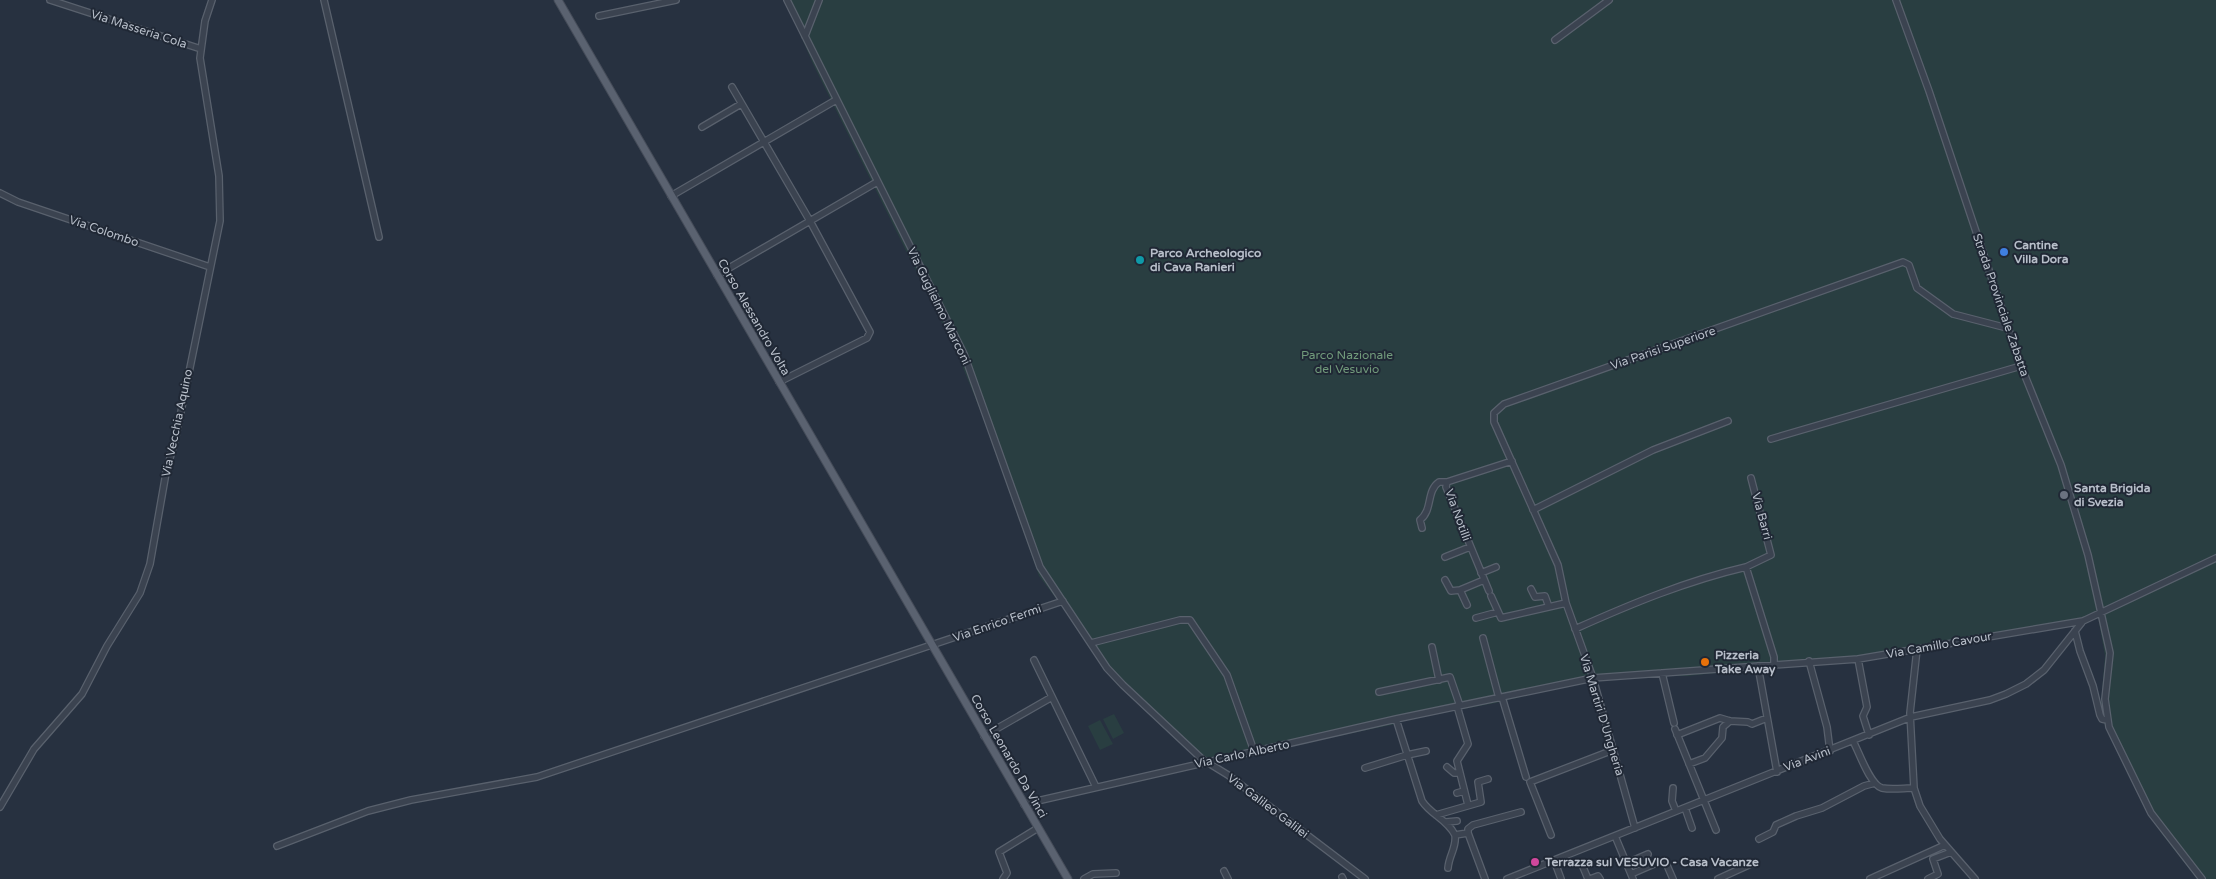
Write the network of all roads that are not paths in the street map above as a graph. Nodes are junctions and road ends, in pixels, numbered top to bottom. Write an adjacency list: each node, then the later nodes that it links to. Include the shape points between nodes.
1 (50, 0): 13 (street, Via Masseria Cola)
2 (212, 0): 13 (street, Via Vecchia Aquino)
3 (324, 0): 23 (street)
4 (558, 0): 21 (main road, Corso Alessandro Volta)
5 (676, 0): 10 (street)
6 (787, 0): 11 (street, Via Guglielmo Marconi)
7 (819, 0): 11 (street)
8 (1609, 0): 12 (street)
9 (1896, 0): 26 (street, Strada Provinciale Zabatta)
10 (599, 16)
11 (805, 36): 15 (street, Via Guglielmo Marconi)
12 (1554, 40)
13 (201, 49): 24 (street, Via Vecchia Aquino, via 220,176 220,221)
14 (732, 87): 16 (street)
15 (836, 100): 18 (street); 19 (street, Via Guglielmo Marconi)
16 (741, 104): 17 (street); 18 (street)
17 (702, 127)
18 (764, 142): 21 (street); 22 (street)
19 (877, 182): 22 (street); 45 (street, Via Guglielmo Marconi, via 964,354 1040,567)
20 (0, 193): 24 (street, Via Colombo, via 18,202)
21 (671, 196): 25 (main road, Corso Alessandro Volta)
22 (810, 221): 25 (street); 28 (street, via 870,332 867,338)
23 (379, 237)
24 (210, 267): 103 (street, Via Vecchia Aquino, via 146,578 82,694 34,749)
25 (716, 275): 28 (main road, Corso Alessandro Volta)
26 (2007, 328): 27 (street, Strada Provinciale Zabatta); 31 (street, Via Parisi Superiore, via 1955,316 1918,288 1909,265 1903,262 1504,404 1494,413 1494,422)
27 (2021, 366): 30 (street); 49 (street, Strada Provinciale Zabatta, via 2066,483)
28 (779, 382): 57 (main road, Corso Alessandro Volta)
29 (1728, 421): 34 (street, via 1654,450)
30 (1771, 439)
31 (1512, 461): 33 (street, Via Notilli); 34 (street, Via Parisi Superiore)
32 (1751, 478): 40 (street, Via Barri, via 1771,555)
33 (1447, 482): 35 (street, Via Notilli, via 1439,482 1432,489 1430,504 1420,520); 36 (street, Via Notilli)
34 (1533, 510): 46 (street, Via Parisi Superiore, via 1558,565)
35 (1422, 528)
36 (1470, 547): 37 (street, Via Notilli); 41 (street, Via Notilli)
37 (1445, 557)
38 (2216, 558): 49 (street, Via Camillo Cavour)
39 (1496, 567): 41 (street)
40 (1746, 567): 53 (street, via 1650,596); 63 (street)
41 (1483, 577): 43 (street); 50 (street, Via Notilli)
42 (1445, 580): 43 (street, via 1452,591)
43 (1460, 590): 47 (street)
44 (1531, 590): 48 (street, via 1534,596 1548,594)
45 (1064, 601): 56 (street, Via Guglielmo Marconi); 57 (street, Via Enrico Fermi)
46 (1566, 603): 48 (street); 53 (street, Via Martiri D'Ungheria)
47 (1467, 605)
48 (1549, 607): 50 (street, via 1501,618)
49 (2102, 611): 52 (street, Via Camillo Cavour); 75 (street, Strada Provinciale Zabatta, via 2110,653 2105,699)
50 (1498, 612): 51 (street)
51 (1476, 618)
52 (2083, 621): 54 (street, Via Avini); 59 (street, Via Camillo Cavour)
53 (1575, 629): 66 (street, Via Martiri D'Ungheria)
54 (2075, 631): 72 (street, Via Avini, via 2044,670 2026,684 1990,700); 75 (street, via 2100,715)
55 (1483, 638): 70 (street)
56 (1091, 643): 84 (street, via 1190,620 1226,675); 86 (street, Via Galileo Galilei, via 1123,685)
57 (932, 645): 79 (main road, Corso Leonardo Da Vinci); 119 (street, Via Enrico Fermi, via 537,777 368,811)
58 (1432, 647): 67 (street)
59 (1917, 650): 60 (street, Via Camillo Cavour); 72 (street)
60 (1858, 659): 62 (street, Via Camillo Cavour); 78 (street, via 1867,707 1863,716)
61 (1034, 660): 69 (street)
62 (1809, 662): 63 (street, Via Camillo Cavour); 83 (street, via 1827,727)
63 (1774, 664): 64 (street, Via Camillo Cavour)
64 (1758, 666): 65 (street, Via Camillo Cavour); 73 (street)
65 (1662, 673): 66 (street, Via Camillo Cavour); 77 (street)
66 (1593, 678): 70 (street, Via Carlo Alberto); 81 (street, Via Martiri D'Ungheria)
67 (1439, 680): 68 (street); 71 (street, via 1450,677)
68 (1379, 692)
69 (1052, 697): 79 (street); 95 (street)
70 (1500, 697): 71 (street, Via Carlo Alberto); 92 (street)
71 (1459, 706): 74 (street, Via Carlo Alberto); 90 (street, via 1468,744 1458,758)
72 (1911, 717): 78 (street, Via Avini); 97 (street)
73 (1767, 718): 76 (street, via 1752,724); 91 (street)
74 (1396, 719): 84 (street, Via Carlo Alberto); 85 (street)
75 (2107, 720): 148 (street, via 2144,801)
76 (1730, 721): 77 (street, via 1720,718); 87 (street, via 1723,727 1722,738 1705,758)
77 (1675, 729): 87 (street)
78 (1869, 735): 80 (street, Via Avini)
79 (984, 736): 101 (main road, Corso Leonardo Da Vinci)
80 (1853, 741): 83 (street, Via Avini); 94 (street)
81 (1613, 750): 111 (street, Via Martiri D'Ungheria); 116 (street, via 1530,782)
82 (1426, 751): 85 (street)
83 (1830, 751): 91 (street, Via Avini)
84 (1254, 752): 86 (street, Via Carlo Alberto)
85 (1407, 755): 89 (street); 107 (street, via 1422,801)
86 (1208, 762): 95 (street, Via Carlo Alberto); 137 (street, Via Galileo Galilei)
87 (1688, 764): 100 (street)
88 (1447, 767): 90 (street, via 1454,773)
89 (1364, 768)
90 (1460, 772): 98 (street)
91 (1777, 772): 100 (street, Via Avini)
92 (1526, 777)
93 (1488, 779): 102 (street, via 1478,782 1481,802)
94 (1875, 783): 97 (street, via 1884,788); 118 (street, via 1776,825 1774,832)
95 (1096, 787): 101 (street, Via Carlo Alberto)
96 (1673, 788): 105 (street, via 1672,801)
97 (1914, 788): 120 (street, via 1920,806)
98 (1464, 791): 99 (street); 102 (street)
99 (1457, 793)
100 (1703, 800): 104 (street, Via Avini); 113 (street)
101 (1024, 804): 110 (main road, Corso Leonardo Da Vinci)
102 (1468, 805): 107 (street)
103 (0, 807)
104 (1685, 808): 105 (street, Via Avini); 112 (street)
105 (1676, 811): 111 (street, Via Avini)
106 (1521, 812): 114 (street, via 1473,825)
107 (1436, 815): 108 (street)
108 (1446, 822): 109 (street); 115 (street)
109 (1457, 822)
110 (1038, 828): 133 (street, via 999,852 1007,874); 134 (main road, Corso Leonardo Da Vinci)
111 (1635, 828): 117 (street, Via Avini)
112 (1692, 828)
113 (1716, 830)
114 (1468, 833): 115 (street); 138 (street)
115 (1455, 835): 129 (street, via 1456,844 1448,858)
116 (1551, 835)
117 (1615, 836): 123 (street, Via Avini); 124 (street)
118 (1759, 839)
119 (277, 846)
120 (1945, 846): 121 (street); 145 (street)
121 (1951, 852): 146 (street, via 1933,859 1938,874); 147 (street)
122 (1648, 854): 124 (street)
123 (1554, 860): 139 (street, Via Avini); 140 (street)
124 (1626, 863): 132 (street)
125 (1666, 863): 143 (street)
126 (1753, 863): 144 (street)
127 (1654, 864): 132 (street)
128 (1583, 867): 141 (street)
129 (1448, 868)
130 (1224, 871): 136 (street)
131 (1116, 872): 135 (street, via 1093,874)
132 (1632, 876)
133 (1003, 879)
134 (1068, 879)
135 (1084, 879)
136 (1228, 879)
137 (1365, 879)
138 (1485, 879)
139 (1507, 879)
140 (1561, 879)
141 (1589, 879): 142 (street, via 1598,876)
142 (1600, 879)
143 (1672, 879)
144 (1718, 879)
145 (1870, 879)
146 (1928, 879)
147 (1975, 879)
148 (2202, 879)

